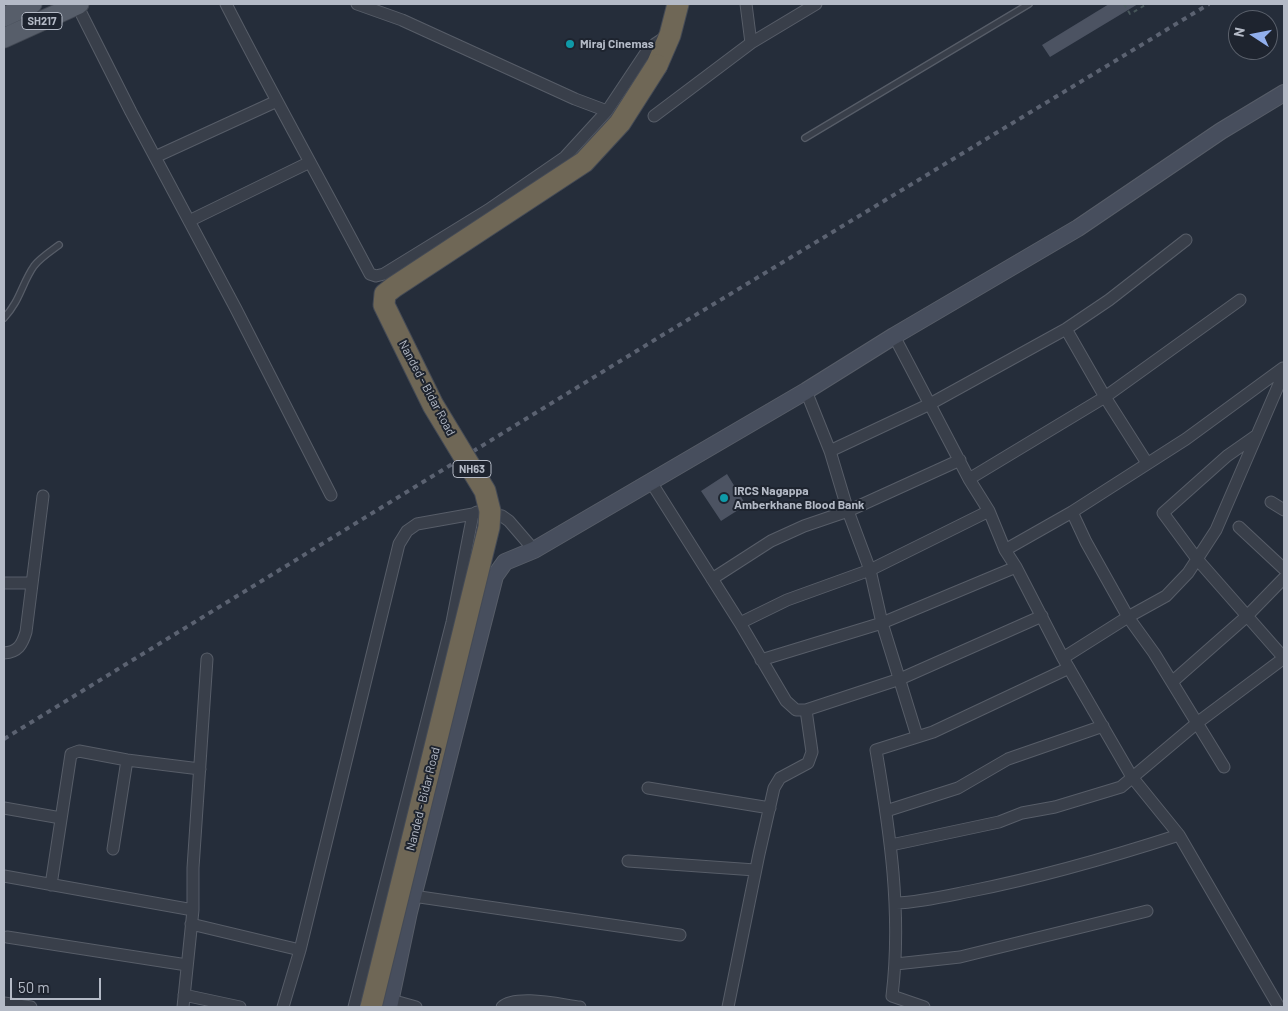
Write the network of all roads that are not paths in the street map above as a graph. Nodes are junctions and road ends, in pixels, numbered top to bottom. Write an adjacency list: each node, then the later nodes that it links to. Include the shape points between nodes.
1 (32, 4): 9 (main road, SH217)
2 (78, 4): 11 (main road, SH217); 18 (street)
3 (226, 4): 14 (street)
4 (357, 4): 15 (street, via 402,20)
5 (678, 4): 10 (highway, Nanded - Bidar Road / NH63)
6 (746, 4): 12 (street)
7 (816, 4): 12 (street)
8 (1028, 4): 17 (lane)
9 (4, 17)
10 (670, 34): 15 (street, via 645,54); 106 (highway, Nanded - Bidar Road / NH63, bridge, via 657,65 620,123 584,162 385,294 384,305 388,314 433,405 485,491 490,511 489,527)
11 (4, 38)
12 (751, 42): 16 (street)
13 (1284, 93): 26 (street, via 1221,131 1078,228)
14 (277, 101): 18 (street); 19 (street)
15 (607, 111): 19 (street, via 565,157 488,210 376,276 370,274)
16 (654, 116)
17 (804, 138)
18 (155, 157): 20 (street)
19 (310, 162): 20 (street)
20 (189, 221): 37 (street)
21 (1186, 240): 25 (street)
22 (59, 245): 24 (lane, via 35,265 21,294)
23 (1240, 300): 29 (street)
24 (4, 318)
25 (1066, 329): 29 (street); 30 (street)
26 (894, 336): 28 (street); 30 (street)
27 (1282, 369): 31 (street); 34 (street, via 1186,439)
28 (806, 391): 32 (street); 36 (street)
29 (1105, 397): 34 (street); 35 (street)
30 (930, 404): 32 (street); 33 (street)
31 (1257, 435): 48 (street, via 1216,530); 48 (street, via 1227,456 1163,513)
32 (830, 452): 41 (street)
33 (960, 460): 35 (street); 41 (street)
34 (1147, 463): 43 (street)
35 (969, 479): 42 (street)
36 (651, 482): 46 (street); 53 (street)
37 (331, 495)
38 (43, 496): 55 (street)
39 (1271, 502): 40 (street)
40 (1284, 510)
41 (848, 511): 51 (street); 53 (street, via 771,541)
42 (989, 512): 47 (street); 51 (street)
43 (1072, 512): 47 (street); 58 (street)
44 (473, 514): 46 (street, via 502,516); 95 (street, via 417,524 406,531 399,544); 105 (street, via 452,622)
45 (1239, 527): 50 (street)
46 (534, 550): 88 (street, via 505,562 495,576)
47 (1005, 550): 49 (street)
48 (1197, 559): 57 (street); 58 (street, via 1166,596)
49 (1016, 567): 56 (street); 59 (street)
50 (1284, 569)
51 (870, 570): 59 (street); 60 (street, via 787,600)
52 (1284, 578): 57 (street)
53 (712, 579): 60 (street)
54 (4, 583): 55 (street)
55 (32, 583): 61 (street, via 23,643 18,649)
56 (1042, 616): 65 (street); 66 (street)
57 (1247, 616): 62 (street); 67 (street)
58 (1128, 617): 65 (street); 67 (street)
59 (882, 622): 64 (street); 66 (street)
60 (740, 623): 64 (street)
61 (4, 653)
62 (1284, 658): 69 (street)
63 (207, 659): 74 (street)
64 (761, 660): 68 (street, via 786,701 796,710)
65 (1066, 663): 70 (street); 71 (street, via 934,732)
66 (900, 679): 68 (street); 71 (street)
67 (1172, 682): 69 (street)
68 (806, 710): 78 (street, via 812,752 808,763 780,778 774,788)
69 (1197, 723): 73 (street); 75 (street)
70 (1103, 726): 75 (street); 79 (street, via 1008,759 958,788)
71 (917, 736): 79 (street, via 876,750)
72 (127, 760): 74 (street); 80 (street, via 79,751 71,754); 83 (street)
73 (1224, 767)
74 (200, 769): 90 (street)
75 (1132, 777): 81 (street); 82 (street, via 1121,787 1055,807)
76 (648, 788): 78 (street)
77 (4, 808): 80 (street)
78 (770, 808): 85 (street)
79 (886, 811): 82 (street)
80 (61, 818): 87 (street)
81 (1179, 835): 89 (street, via 1112,857 1002,884); 112 (street)
82 (891, 845): 89 (street)
83 (113, 849)
84 (628, 861): 85 (street)
85 (755, 870): 110 (street)
86 (4, 876): 87 (street)
87 (51, 885): 90 (street)
88 (413, 896): 93 (street); 100 (street)
89 (896, 903): 96 (street)
90 (193, 910): 92 (street)
91 (1147, 911): 96 (street, via 960,956)
92 (191, 924): 95 (street); 97 (street)
93 (680, 935)
94 (6, 937): 97 (street)
95 (300, 950): 104 (street)
96 (896, 964): 111 (street, via 892,996)
97 (187, 965): 98 (street)
98 (184, 994): 102 (street); 103 (street)
99 (4, 1003): 101 (street)
100 (390, 1004): 107 (street)
101 (31, 1007)
102 (182, 1007)
103 (240, 1007)
104 (283, 1007)
105 (354, 1007)
106 (371, 1007)
107 (416, 1007)
108 (502, 1007): 109 (street, via 526,1000)
109 (580, 1007)
110 (728, 1007)
111 (922, 1007)
112 (1280, 1007)

